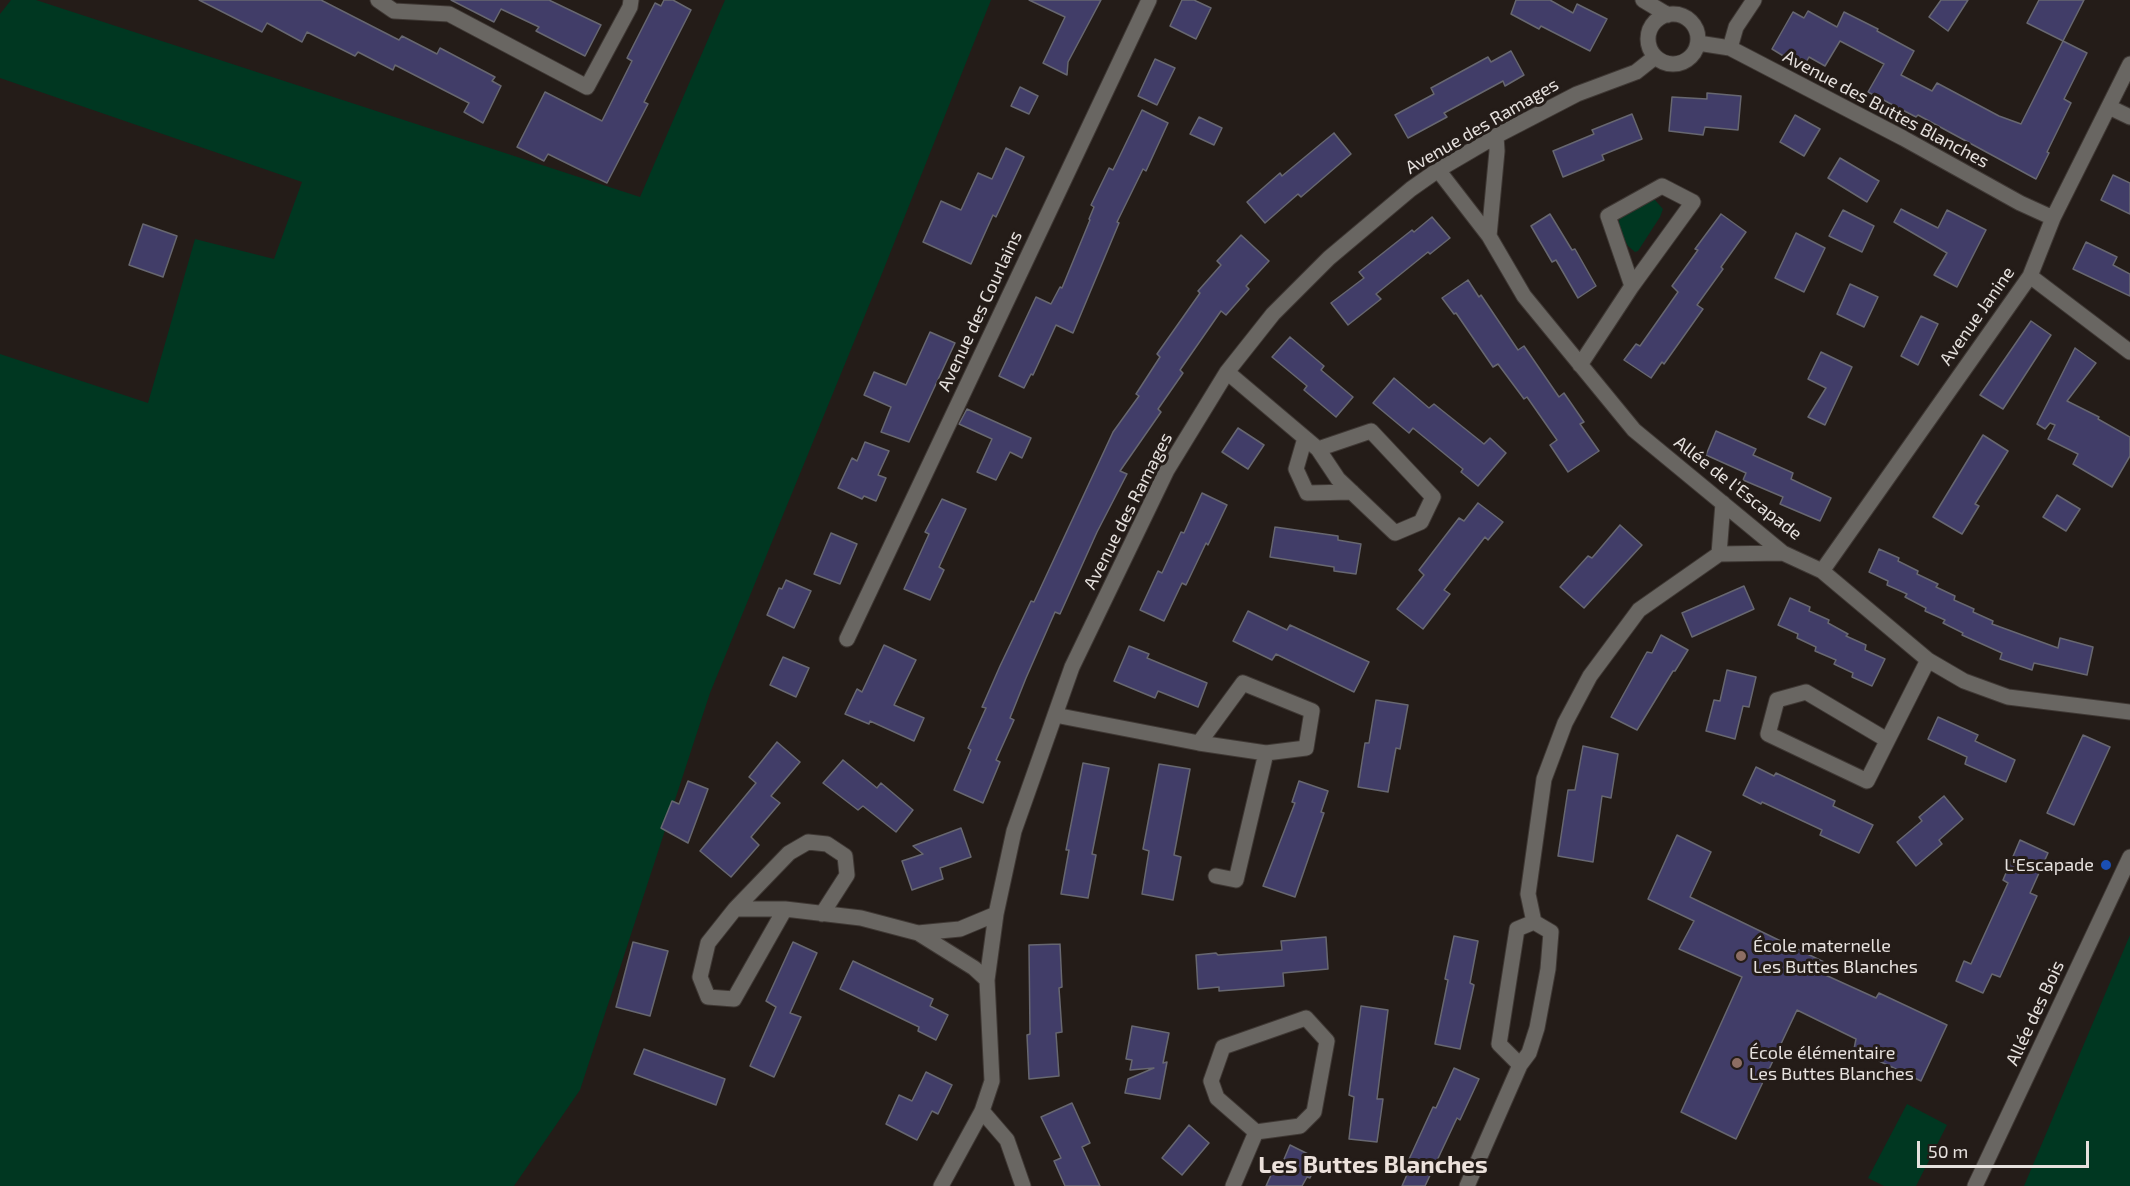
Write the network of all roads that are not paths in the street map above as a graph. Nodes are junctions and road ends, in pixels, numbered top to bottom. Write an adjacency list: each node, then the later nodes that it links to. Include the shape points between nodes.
1 (378, 0): 6 (street, via 394,11)
2 (631, 0): 6 (street, via 587,87)
3 (1149, 0): 30 (street, Avenue des Courlains)
4 (1643, 0): 7 (street)
5 (1754, 0): 9 (street, via 1736,27)
6 (437, 7)
7 (1668, 15): 8 (street, via 1676,14 1690,21); 10 (street, via 1654,22 1648,36)
8 (1698, 43): 9 (street, Avenue des Buttes Blanches); 10 (street, via 1685,62 1669,64)
9 (1730, 48): 16 (street, Avenue des Buttes Blanches)
10 (1655, 57): 14 (street, Avenue des Ramages, via 1636,72 1577,94)
11 (2130, 64): 12 (street, Avenue Janine)
12 (2109, 107): 13 (street); 16 (street, Avenue Janine)
13 (2130, 117)
14 (1496, 136): 15 (street, Avenue des Ramages); 17 (street)
15 (1438, 170): 17 (street, Allée de l'Escapade); 22 (street, Avenue des Ramages, via 1329,258 1273,314)
16 (2053, 218): 18 (street, Avenue Janine)
17 (1489, 236): 21 (street, Allée de l'Escapade, via 1524,296)
18 (2030, 276): 20 (street); 29 (street, Avenue Janine)
19 (1632, 286): 19 (street, via 1693,202 1662,186 1608,216); 21 (street)
20 (2130, 352)
21 (1580, 365): 26 (street, Allée de l'Escapade, via 1634,430)
22 (1227, 372): 23 (street); 33 (street, Avenue des Ramages, via 1167,470 1072,667)
23 (1305, 438): 24 (street); 25 (street, via 1296,469 1307,493)
24 (1318, 449): 25 (street); 25 (street, via 1371,430 1433,497 1421,522 1395,533)
25 (1352, 492)
26 (1723, 503): 27 (street, Allée de l'Escapade); 28 (street)
27 (1784, 553): 28 (street); 29 (street, Allée de l'Escapade)
28 (1719, 554): 43 (street, via 1639,610 1590,676 1564,723 1544,779 1528,894)
29 (1822, 571): 31 (street, Allée de l'Escapade)
30 (847, 639)
31 (1929, 660): 32 (street, Allée de l'Escapade, via 1964,681 2008,697); 34 (street)
32 (2130, 712)
33 (1054, 715): 35 (street); 42 (street, Avenue des Ramages, via 1014,831)
34 (1887, 740): 34 (street, via 1867,781 1768,734 1777,700 1806,692)
35 (1198, 743): 36 (street); 36 (street, via 1243,683 1312,711 1306,748)
36 (1266, 753): 38 (street, via 1236,880)
37 (2130, 857): 53 (street, Allée des Bois)
38 (1216, 876)
39 (735, 909): 40 (street); 40 (street, via 708,943 700,976 708,998 734,999); 41 (street, via 789,853 808,842 827,844 845,856 847,875)
40 (785, 909): 41 (street)
41 (822, 914): 44 (street, via 861,918)
42 (996, 914): 44 (street, via 960,929); 45 (street, Avenue des Ramages)
43 (1534, 922): 46 (street, via 1551,932 1548,969 1537,1028 1529,1053); 46 (street, via 1517,929 1499,1044)
44 (918, 933): 45 (street)
45 (987, 980): 47 (street, Avenue des Ramages, via 992,1081)
46 (1520, 1065): 52 (street)
47 (982, 1112): 49 (street, Avenue des Ramages); 50 (street, via 1007,1140)
48 (1256, 1132): 48 (street, via 1217,1098 1211,1081 1222,1047 1306,1018 1327,1041 1314,1112 1300,1126); 51 (street)
49 (941, 1186)
50 (1023, 1186)
51 (1233, 1186)
52 (1467, 1186)
53 (1975, 1186)

